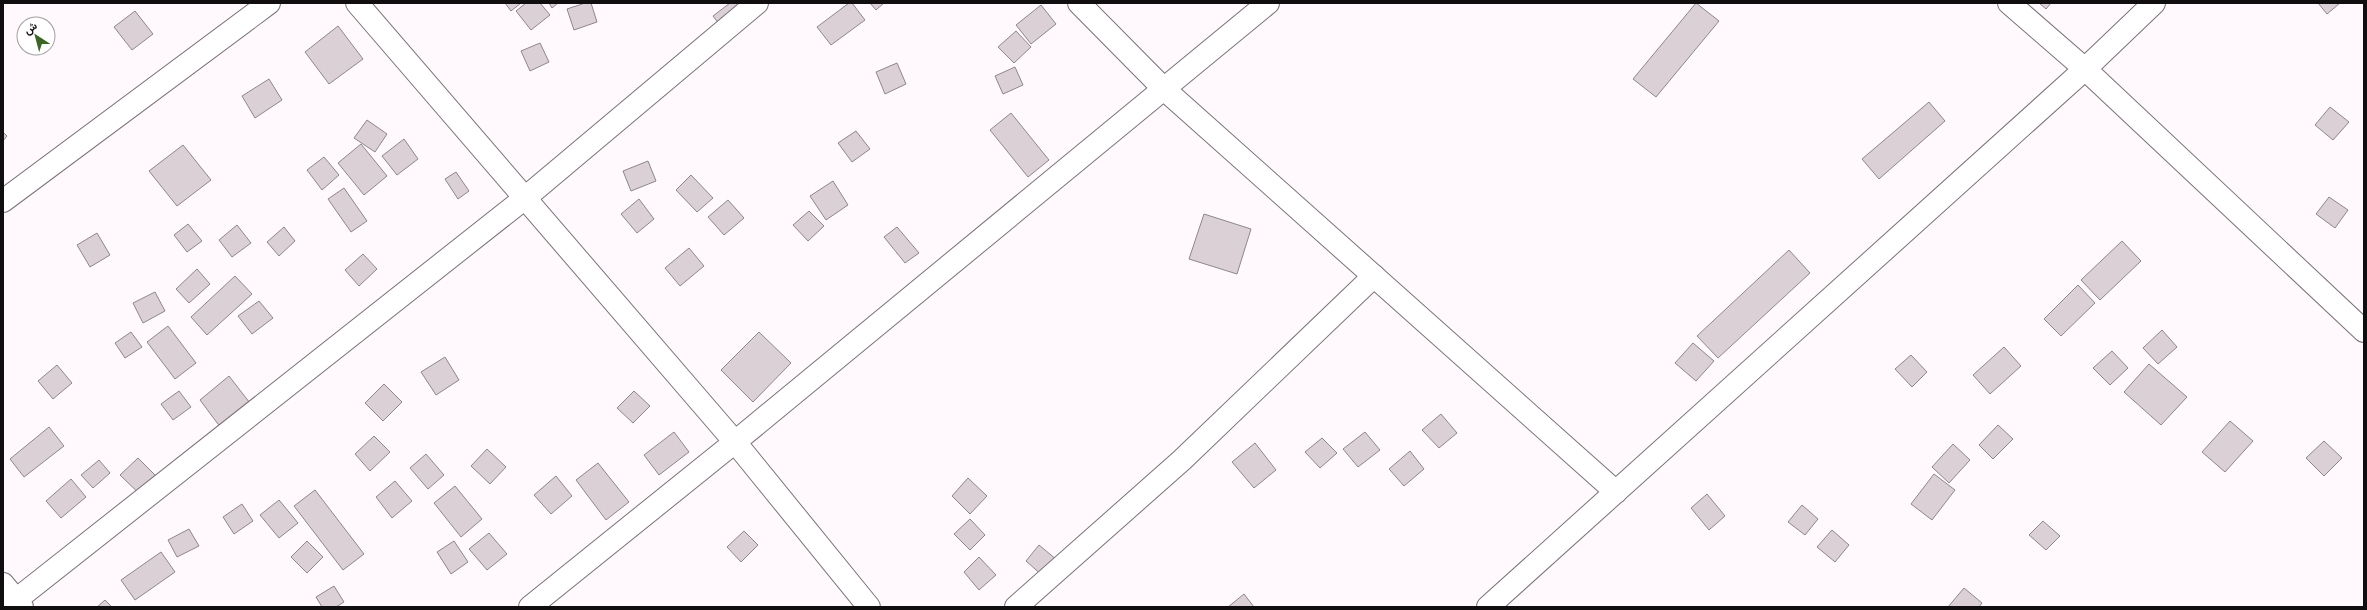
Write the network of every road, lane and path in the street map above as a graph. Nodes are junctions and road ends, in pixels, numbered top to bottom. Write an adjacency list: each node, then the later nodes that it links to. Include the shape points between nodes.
1 (269, 3): 11 (street)
2 (357, 3): 10 (street)
3 (757, 3): 10 (street)
4 (1079, 3): 9 (street)
5 (1268, 3): 9 (street)
6 (2009, 3): 8 (street)
7 (2154, 3): 8 (street)
8 (2085, 69): 13 (street); 15 (street)
9 (1164, 89): 12 (street); 14 (street)
10 (525, 198): 14 (street); 16 (street)
11 (3, 202)
12 (1374, 276): 15 (street); 19 (street, via 1182,460)
13 (2364, 331)
14 (735, 442): 17 (street); 18 (street)
15 (1616, 492): 20 (street)
16 (12, 599)
17 (530, 607)
18 (869, 607)
19 (1016, 607)
20 (1488, 607)

